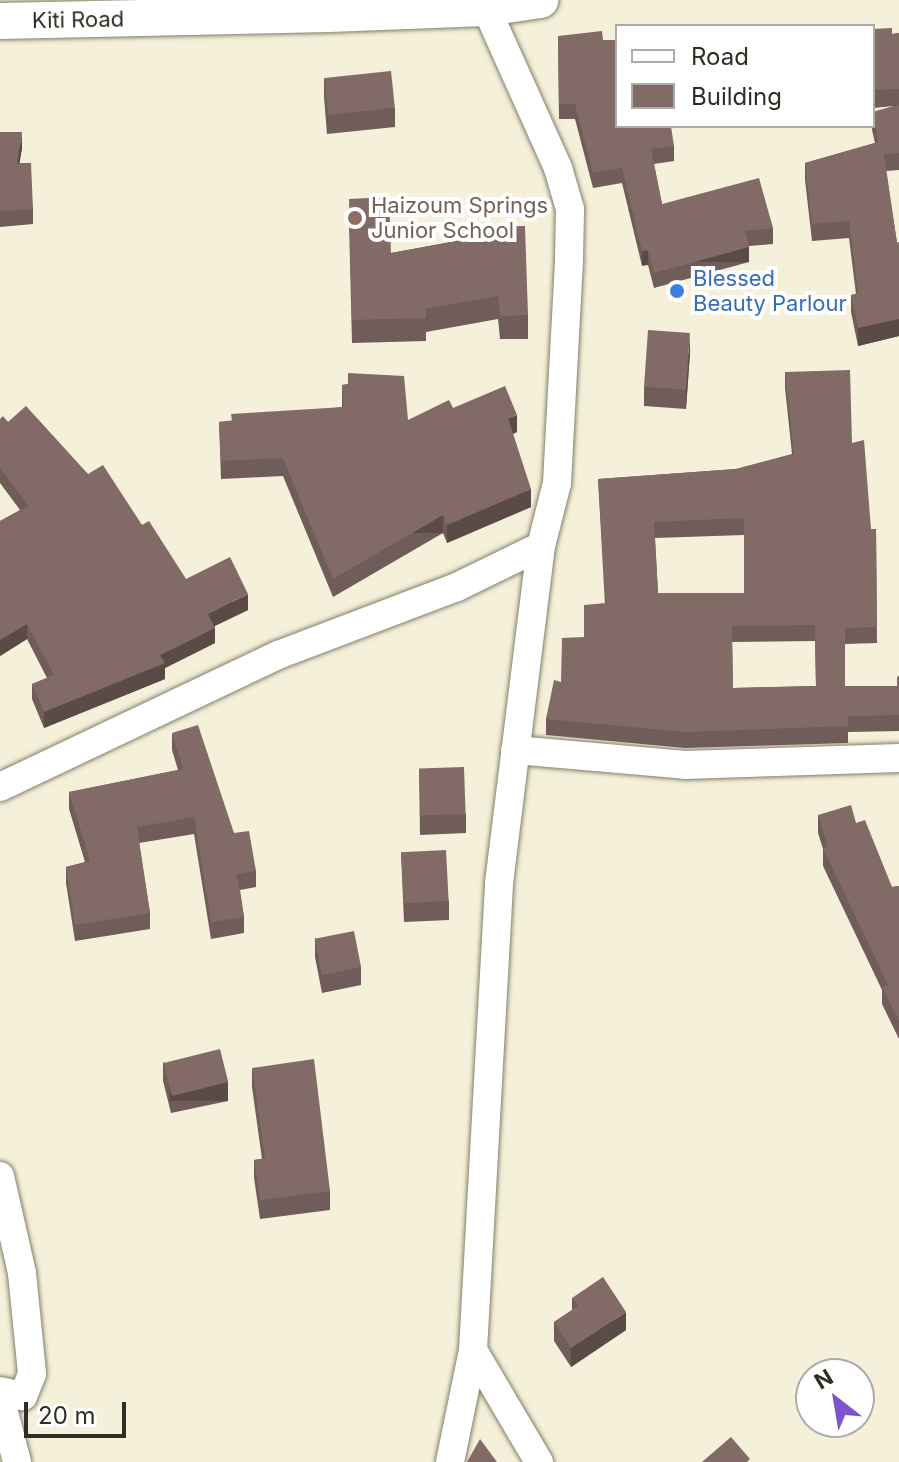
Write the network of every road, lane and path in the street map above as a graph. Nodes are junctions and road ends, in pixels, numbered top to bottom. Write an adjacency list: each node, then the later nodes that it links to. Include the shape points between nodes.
1 (540, 0): 3 (street, Kiti Road)
2 (280, 8): 3 (street, Kiti Road); 4 (street, Kiti Road)
3 (486, 8): 5 (street, via 541,126 570,209 557,483)
4 (0, 21)
5 (541, 546): 6 (street); 8 (street, via 457,587 278,655)
6 (515, 750): 7 (street, via 685,765); 10 (street, via 499,883)
7 (899, 758)
8 (0, 787)
9 (0, 1176): 11 (street, via 22,1273 32,1374 23,1396)
10 (473, 1350): 14 (street); 15 (street)
11 (0, 1391)
12 (0, 1397): 13 (street)
13 (17, 1462)
14 (450, 1462)
15 (539, 1462)

